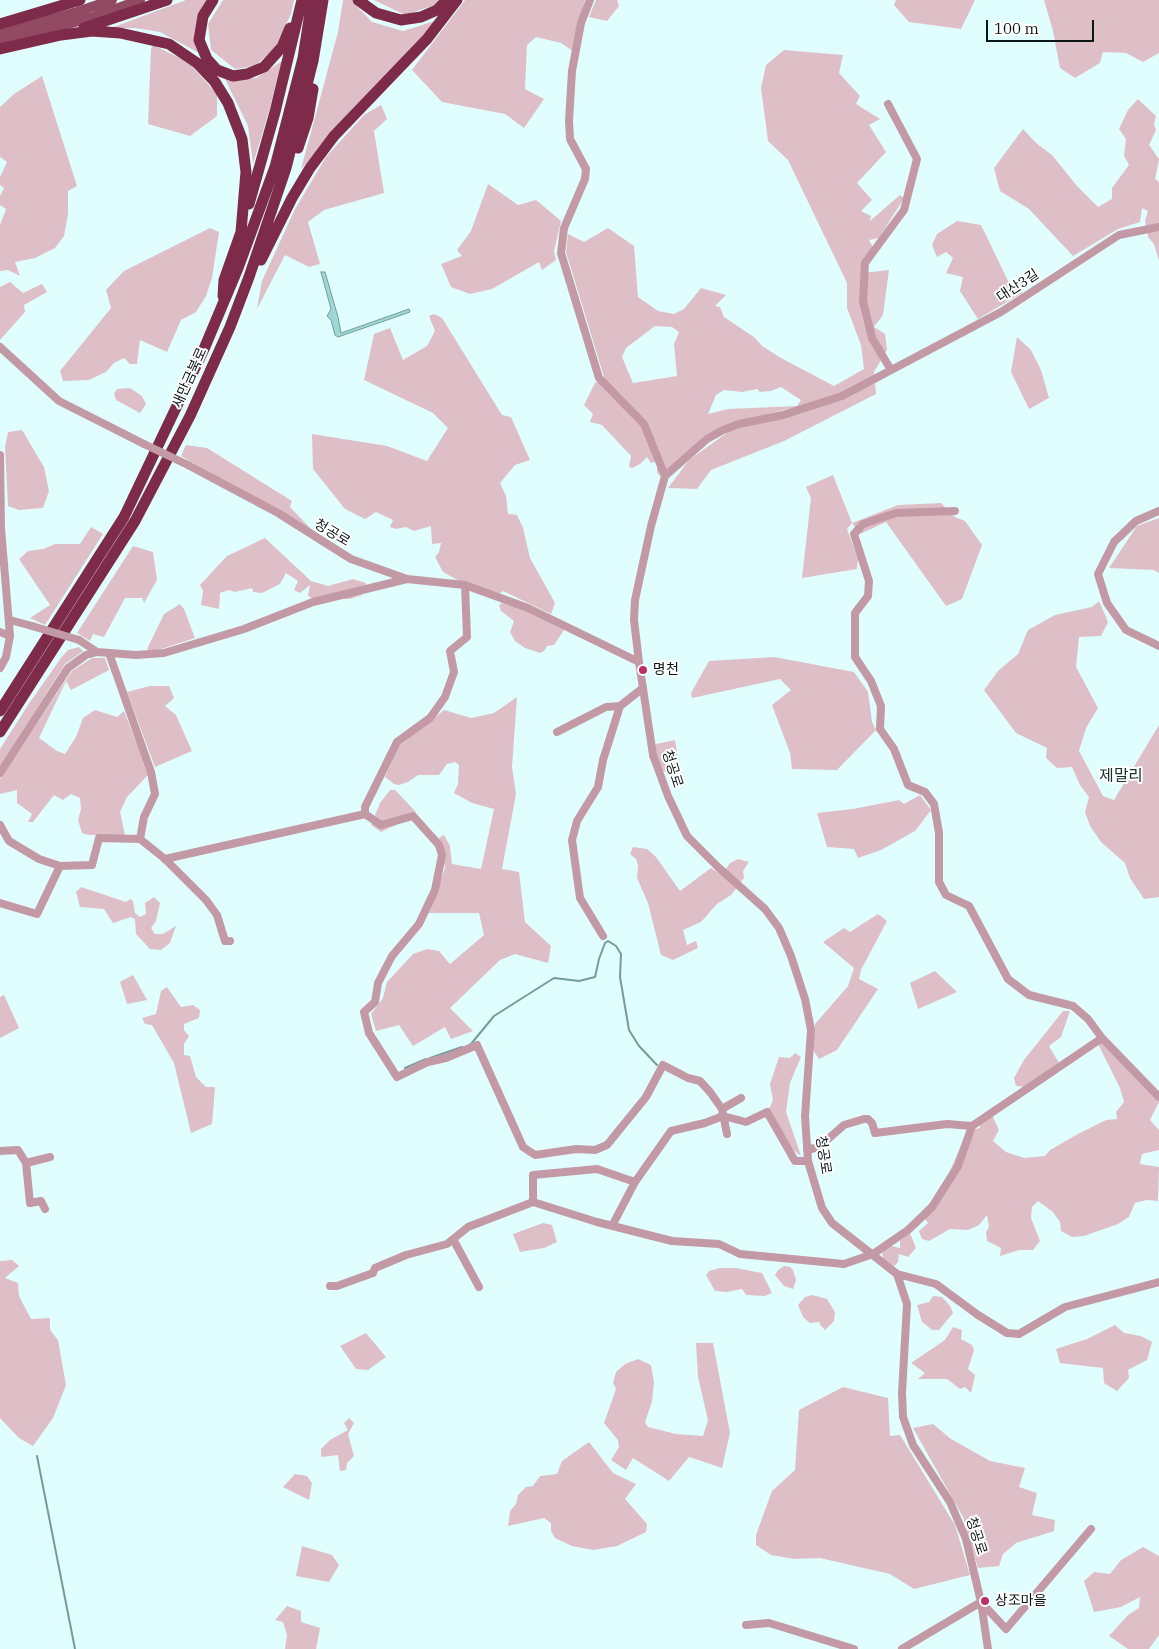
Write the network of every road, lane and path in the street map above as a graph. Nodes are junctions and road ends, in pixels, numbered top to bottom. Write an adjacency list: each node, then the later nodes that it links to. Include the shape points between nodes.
1 (64, 0): 15 (highway)
2 (80, 0): 15 (highway)
3 (112, 0): 17 (main road)
4 (140, 0): 19 (main road, via 94,17)
5 (166, 0): 18 (highway)
6 (213, 0): 7 (highway, via 203,16 199,40 206,59 217,70 232,76 264,67 282,47)
7 (300, 0): 23 (highway, via 275,112)
8 (312, 0): 25 (highway, 새만금북로, via 303,58 275,167)
9 (323, 0): 26 (highway, 새만금북로, via 313,60 286,168)
10 (328, 0): 24 (highway, via 308,118)
11 (358, 0): 12 (highway, via 376,13 402,20 437,10)
12 (447, 0)
13 (457, 0): 24 (highway, via 427,39 334,136 297,191)
14 (590, 0): 30 (street, via 581,23 572,72 569,121 570,139 586,169 585,179 564,228 561,253 599,378 644,424)
15 (47, 9): 16 (highway)
16 (0, 24)
17 (0, 33)
18 (61, 35): 20 (highway); 23 (highway, via 92,31 120,33 169,44 197,63 215,82 228,102 242,139 246,172)
19 (0, 42)
20 (0, 49)
21 (888, 104): 28 (street, via 917,159 904,210 865,263 863,301 867,319 872,338)
22 (1159, 227): 28 (street, 대산3길, via 1120,235 1001,312)
23 (241, 232): 25 (highway, via 224,280)
24 (258, 266): 26 (highway, via 241,310)
25 (222, 306): 45 (highway, 새만금북로, via 124,517)
26 (230, 327): 46 (highway, 새만금북로, via 190,416 135,521)
27 (0, 347): 33 (street, 청공로, bridge, via 59,401 278,513 351,559)
28 (891, 370): 30 (street, 대산3길, via 842,396 723,430 707,439)
29 (0, 455): 35 (street, via 1,528)
30 (666, 476): 41 (street, 청공로, via 635,600)
31 (955, 511): 57 (street, via 896,513 863,524 854,534 869,581 868,596 855,613 855,656 871,681 881,706 880,729 894,749 908,785 925,792 934,804 939,833 939,882 946,896 970,906 1008,979 1029,995 1073,1006)
32 (1159, 511): 38 (street, via 1136,521 1114,542 1098,574 1107,603 1126,630)
33 (407, 578): 34 (street, 청공로); 40 (street, via 313,602 244,629 164,653)
34 (465, 585): 41 (street, 청공로, via 528,608); 49 (street, via 467,637 450,651 454,672 445,697 430,718 397,742 365,807)
35 (10, 620): 37 (street); 39 (street, bridge, via 79,640)
36 (0, 632): 37 (street)
37 (10, 636): 42 (street)
38 (1159, 646)
39 (97, 652): 40 (street); 48 (street, via 86,654 68,668)
40 (109, 653): 51 (street, via 151,772 155,794 144,816)
41 (639, 662): 43 (street, 청공로)
42 (0, 668)
43 (643, 688): 44 (street); 63 (street, 청공로, via 653,755 687,836 765,909 792,956 811,1030 805,1116)
44 (620, 706): 47 (street, via 606,707); 55 (street, via 598,787 577,822 572,840 580,898)
45 (0, 712)
46 (0, 732)
47 (557, 732)
48 (0, 772)
49 (365, 814): 52 (street); 60 (street, via 381,825 413,816 439,844 442,855 435,890 419,924 392,956 378,983 375,1002 364,1012 369,1032 397,1077 428,1062 478,1045 523,1147 535,1155 595,1150 608,1144 646,1097 663,1065 700,1081)
50 (0, 825): 53 (street, via 9,841 39,859)
51 (140, 839): 52 (street); 53 (street, via 99,838 92,865)
52 (166, 859): 56 (street, via 218,915 225,941)
53 (60, 866): 54 (street, via 37,914)
54 (0, 903)
55 (603, 936)
56 (230, 941)
57 (1102, 1038): 59 (street); 61 (street)
58 (741, 1098): 60 (street)
59 (1159, 1098)
60 (722, 1112): 62 (street); 66 (street, via 746,1122 767,1112 795,1161); 68 (street, via 705,1123 671,1131)
61 (972, 1126): 63 (street, via 947,1124 875,1133 872,1123 864,1119 844,1125 818,1147); 73 (street, via 958,1166 932,1207 908,1230)
62 (728, 1134)
63 (807, 1150): 66 (street, 청공로)
64 (0, 1151): 67 (street, via 18,1150)
65 (50, 1157): 67 (street)
66 (808, 1161): 73 (street, 청공로, via 822,1208 832,1223)
67 (26, 1163): 70 (street, via 30,1203 41,1201)
68 (635, 1182): 69 (street, via 597,1169 533,1175); 71 (street)
69 (533, 1202): 71 (street); 72 (street, via 468,1227)
70 (45, 1209)
71 (612, 1226): 73 (street, via 672,1241 719,1244 740,1254 794,1261 844,1264)
72 (453, 1239): 76 (street, via 447,1244 406,1255 375,1268 373,1273); 77 (street)
73 (873, 1254): 74 (street, 청공로)
74 (897, 1274): 75 (street, via 936,1284 1007,1333 1019,1334 1065,1307); 79 (street, 청공로, via 907,1304 902,1393 904,1416 913,1445 954,1509 966,1539)
75 (1159, 1282)
76 (330, 1286)
77 (479, 1287)
78 (1091, 1529): 79 (street, via 1006,1629)
79 (981, 1602): 82 (street); 83 (street, 청공로)
80 (746, 1625): 81 (street, via 769,1623)
81 (854, 1649)
82 (902, 1649)
83 (988, 1649)

